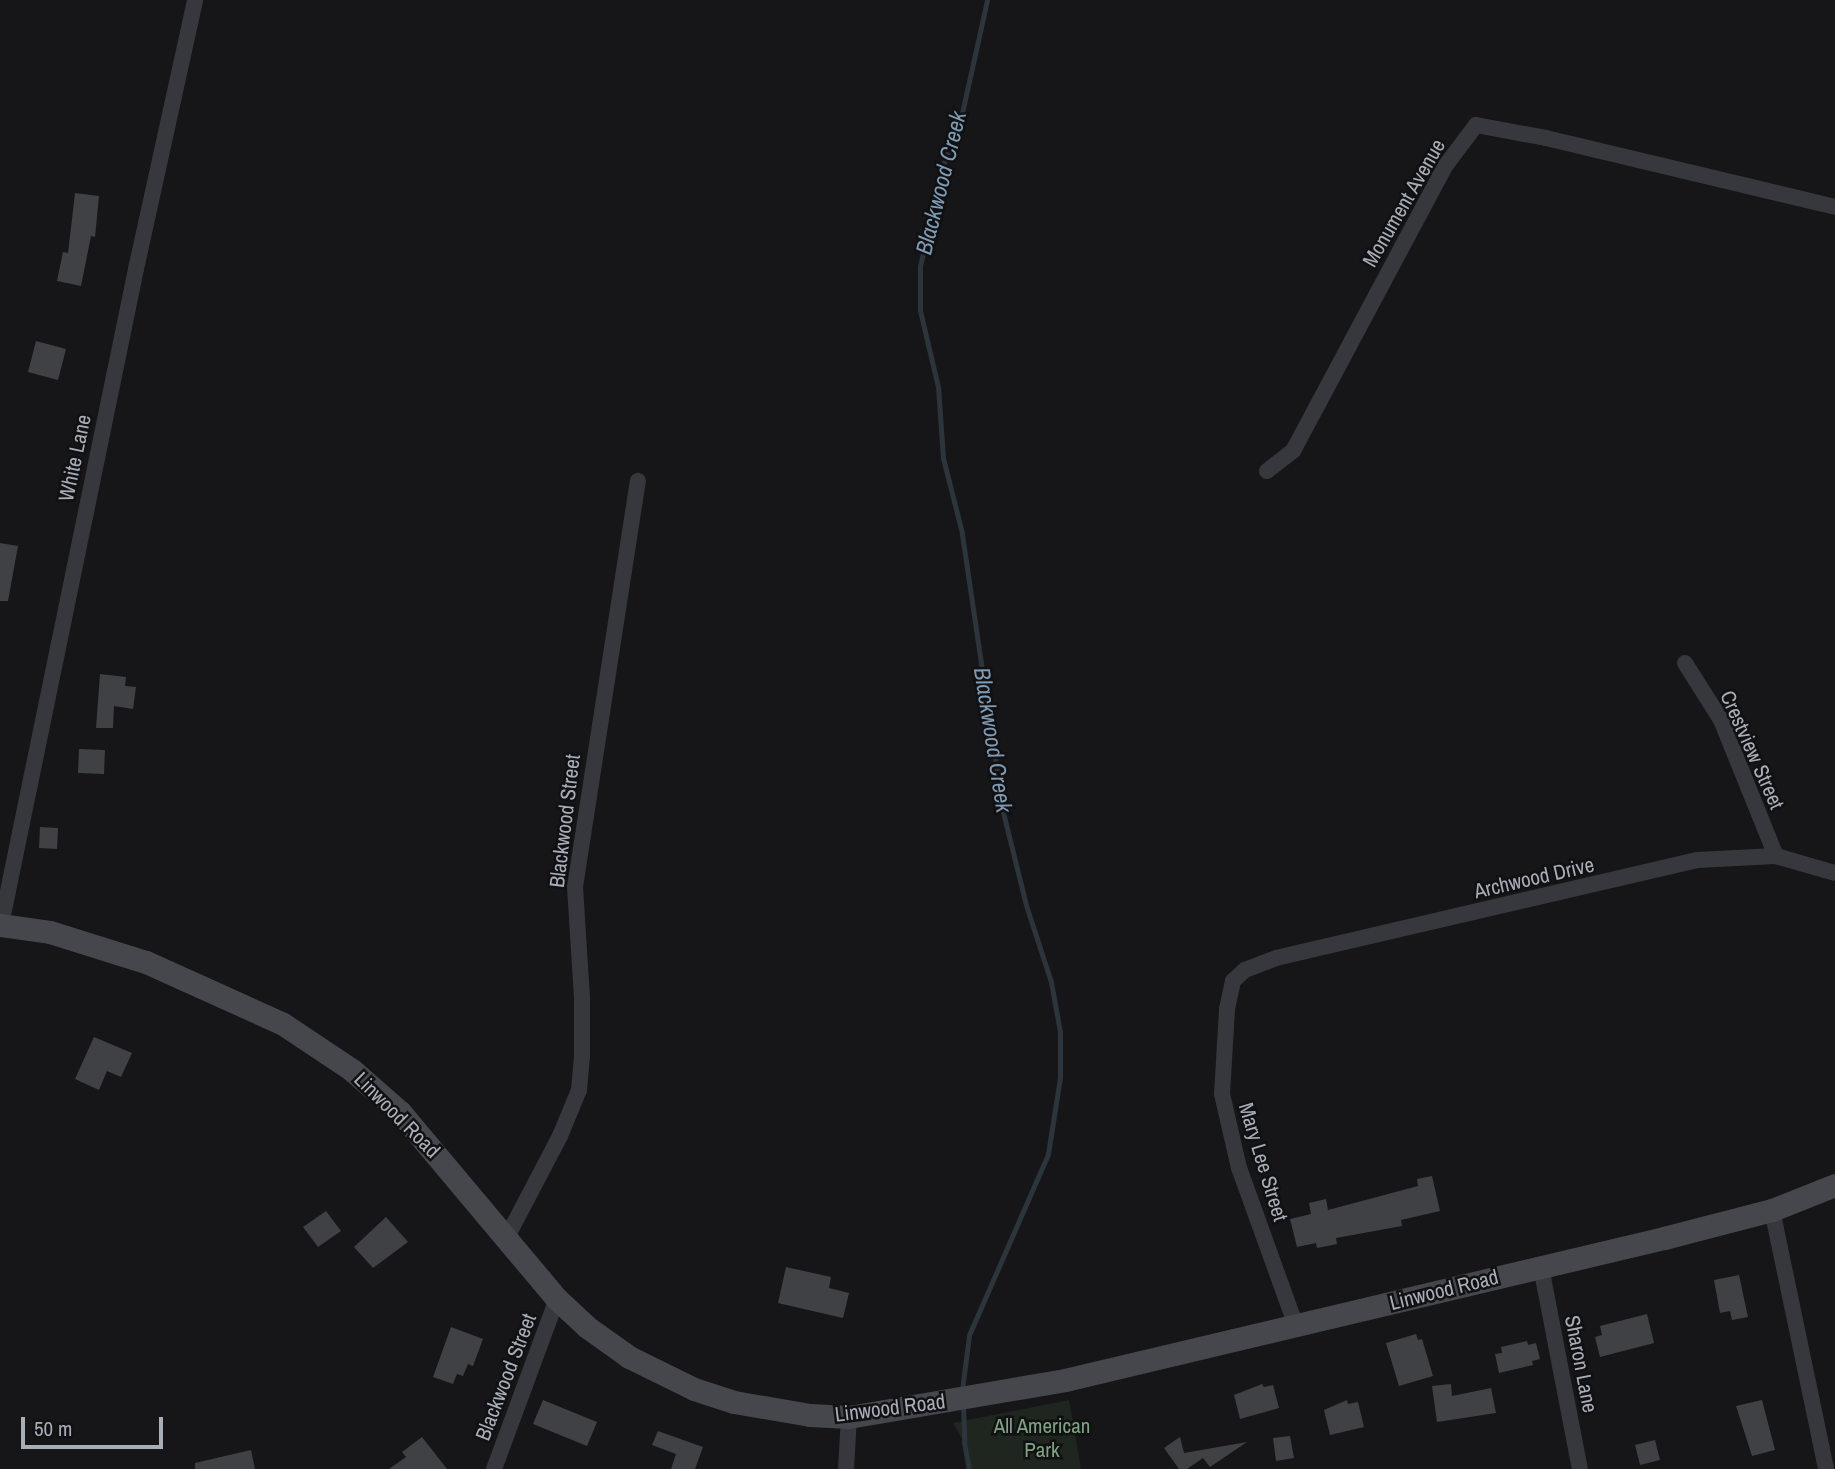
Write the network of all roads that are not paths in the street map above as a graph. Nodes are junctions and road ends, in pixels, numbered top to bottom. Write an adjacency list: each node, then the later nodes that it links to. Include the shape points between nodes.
1 (195, 0): 8 (street, White Lane)
2 (1835, 207): 3 (street, Monument Avenue, via 1476,125 1446,165 1293,451)
3 (1267, 471)
4 (638, 481): 12 (street, Blackwood Street, via 575,887 582,998 579,1090)
5 (1685, 663): 6 (street, Crestview Street, via 1721,720)
6 (1776, 856): 7 (street, Archwood Drive); 9 (street, Archwood Drive, via 1697,860 1276,958)
7 (1835, 873)
8 (0, 925): 12 (main road, Linwood Road, via 50,932 146,962 283,1024 352,1070 400,1112)
9 (1245, 970): 15 (street, Mary Lee Street, via 1233,981 1227,1009 1222,1094 1239,1168)
10 (1835, 1185): 11 (main road, Linwood Road)
11 (1772, 1210): 13 (main road, Linwood Road); 20 (street)
12 (507, 1237): 14 (main road, Linwood Road)
13 (1541, 1266): 15 (main road, Linwood Road); 19 (street, Sharon Lane)
14 (558, 1299): 16 (main road, Linwood Road, via 629,1357 694,1389 765,1408); 17 (street, Blackwood Street)
15 (1296, 1326): 16 (main road, Linwood Road, via 1078,1378)
16 (849, 1417): 18 (street)
17 (494, 1469)
18 (846, 1469)
19 (1580, 1469)
20 (1826, 1469)

